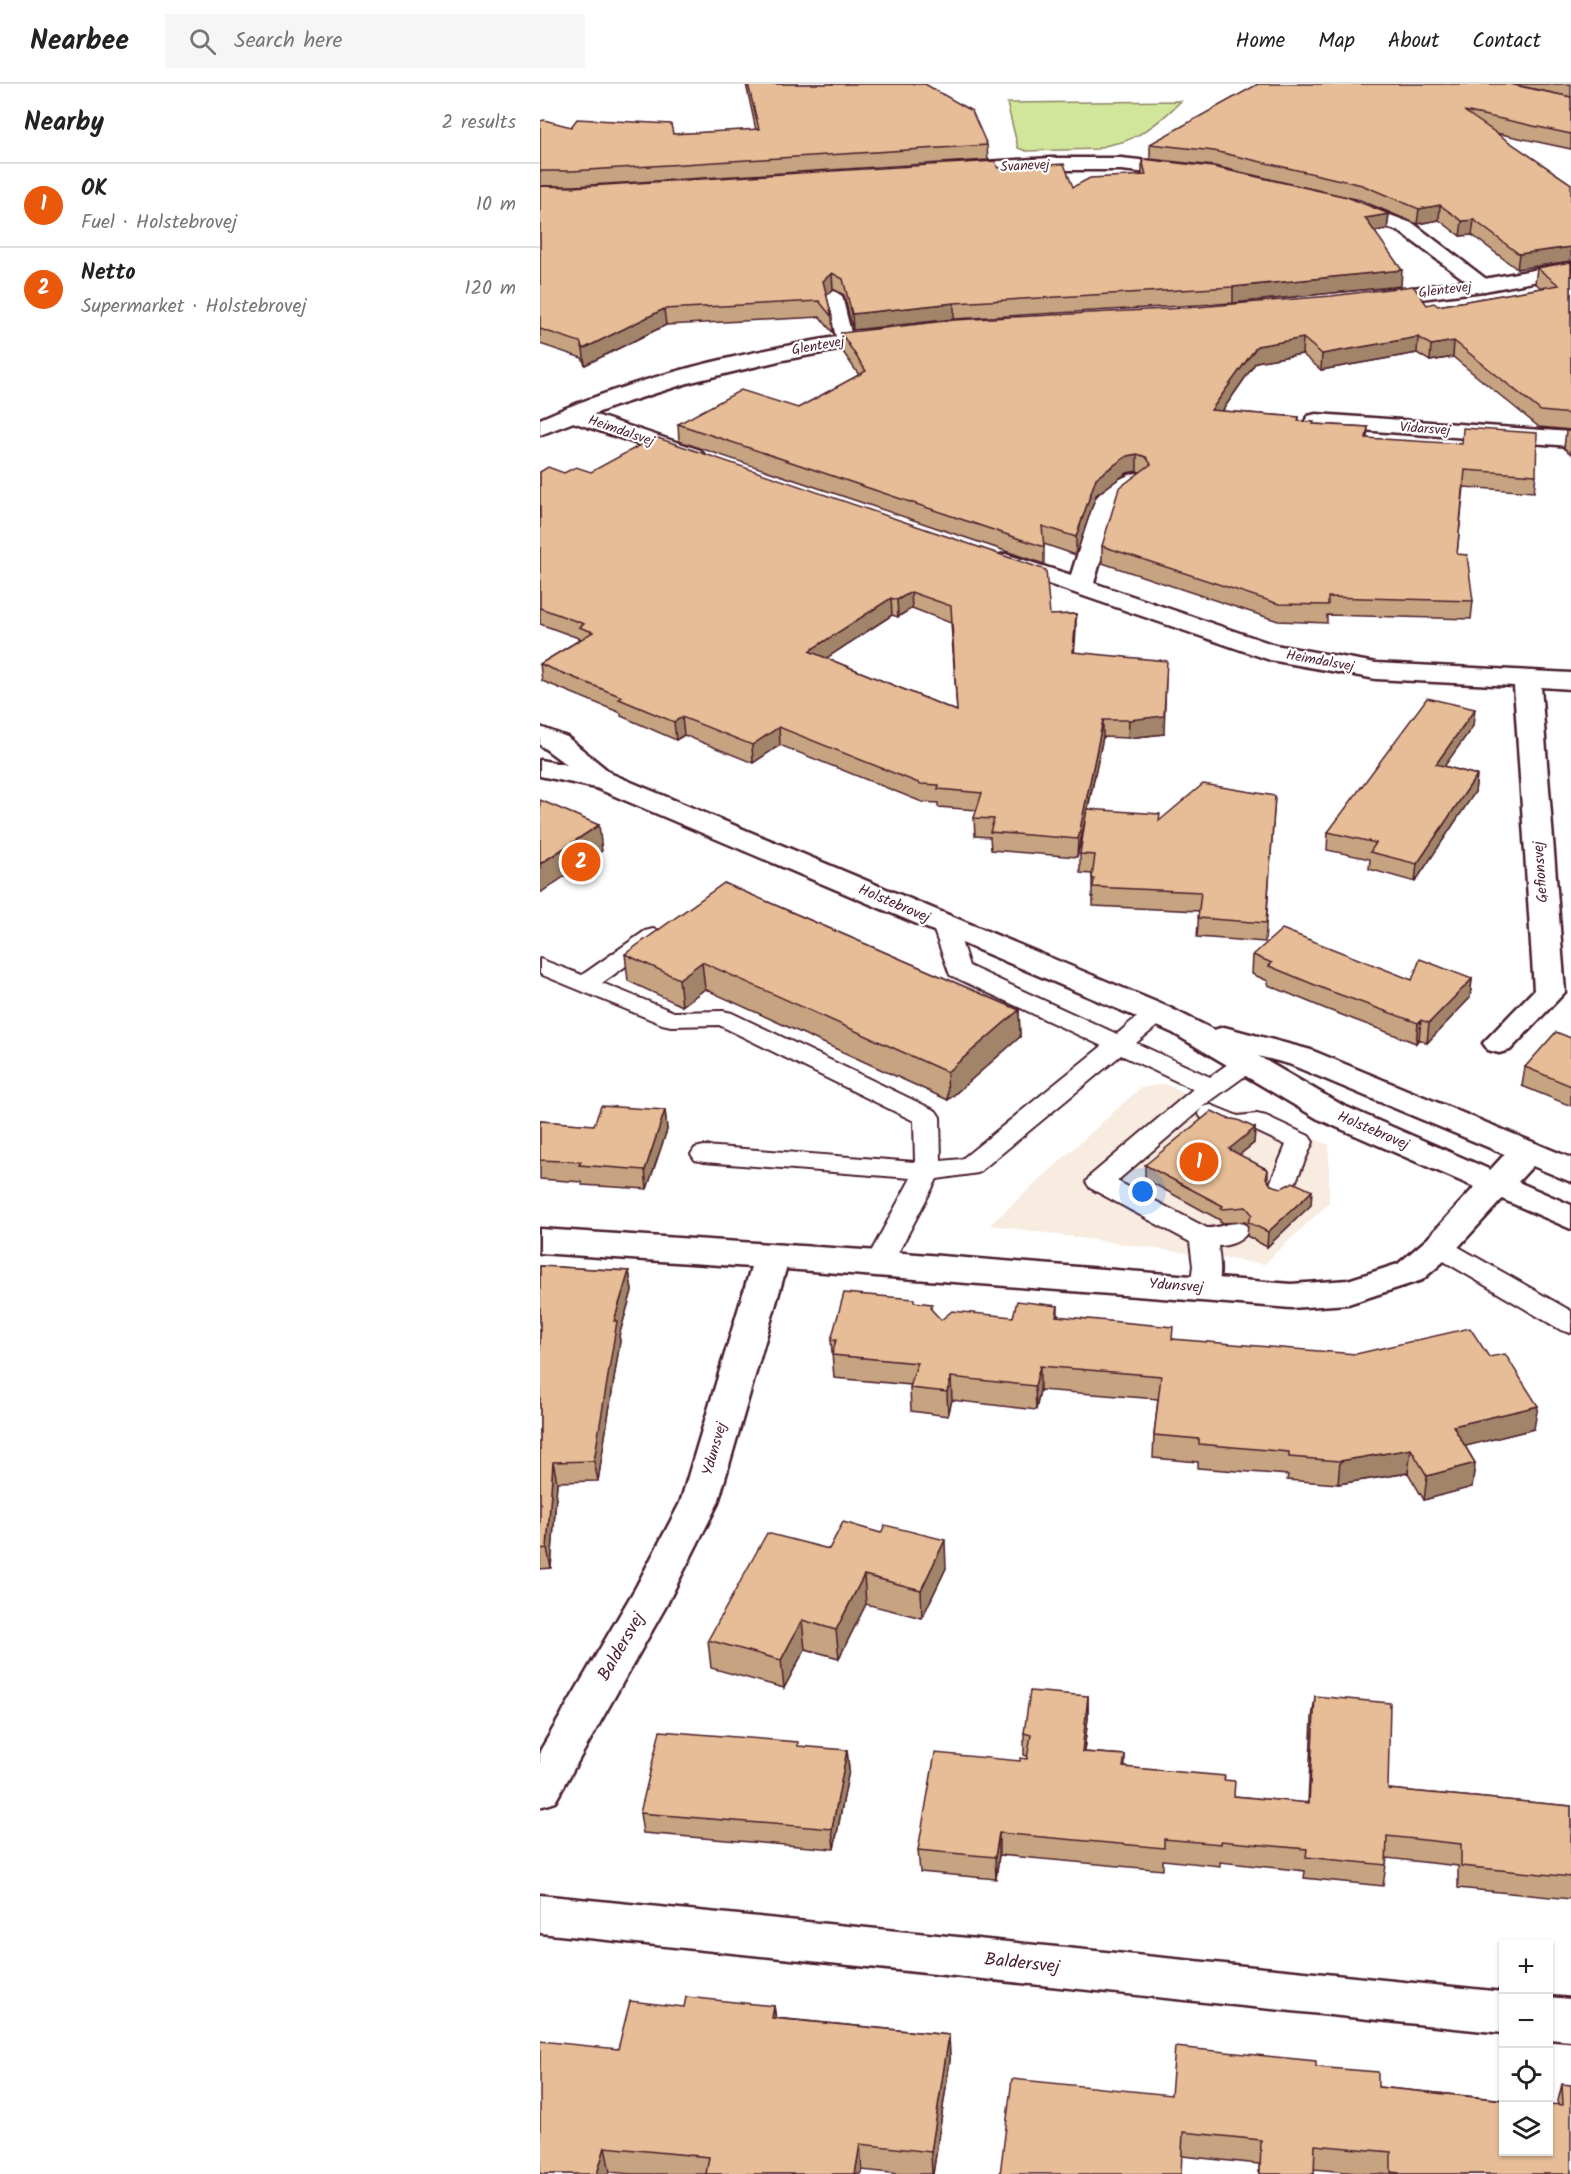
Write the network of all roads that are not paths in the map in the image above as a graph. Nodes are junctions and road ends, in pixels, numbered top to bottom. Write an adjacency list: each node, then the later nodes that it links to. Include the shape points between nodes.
1 (931, 171): 2 (street, Svanevej, via 1120,164)
2 (1202, 173)
3 (1330, 201): 5 (street, via 1407,228)
4 (1571, 269): 5 (street, Glentevej)
5 (1485, 285): 7 (street, Glentevej)
6 (834, 296): 9 (lane)
7 (1351, 302)
8 (908, 332): 9 (street, Glentevej)
9 (844, 341): 10 (street, Glentevej, via 662,382)
10 (572, 414): 12 (street, Glentevej); 14 (street, Heimdalsvej)
11 (1316, 421): 13 (street, Vidarsvej)
12 (540, 428)
13 (1571, 439)
14 (718, 464)
15 (1136, 480): 17 (street, via 1106,501)
16 (978, 552): 17 (street, Heimdalsvej)
17 (1080, 587): 18 (street, Heimdalsvej, via 1270,652 1376,671)
18 (1527, 680): 19 (street, Heimdalsvej); 28 (street, Gefionsvej, via 1550,992)
19 (1571, 681)
20 (540, 735): 22 (street, Holstebrovej, via 557,743)
21 (540, 768): 22 (street, Holstebrovej)
22 (604, 781): 23 (street, Holstebrovej)
23 (944, 925): 27 (street, Holstebrovej); 29 (lane, via 958,970)
24 (669, 926): 26 (lane)
25 (540, 966): 26 (lane)
26 (586, 983): 34 (lane, via 671,1019 723,1018 927,1117)
27 (1171, 1020): 29 (lane); 30 (street, Holstebrovej); 32 (street, Holstebrovej, via 1300,1057)
28 (1499, 1042)
29 (1119, 1046): 31 (lane); 34 (lane, via 969,1167)
30 (1247, 1063): 31 (lane); 36 (street, Holstebrovej, via 1329,1112)
31 (1201, 1096): 37 (lane, via 1235,1124 1257,1122 1300,1142); 40 (lane, via 1099,1182)
32 (1526, 1152): 35 (street, Holstebrovej); 36 (street, Ydunsvej)
33 (704, 1154): 34 (lane)
34 (928, 1170): 44 (lane)
35 (1571, 1171)
36 (1496, 1185): 38 (street, Holstebrovej); 42 (street, Ydunsvej)
37 (1280, 1191)
38 (1571, 1218)
39 (1236, 1230): 40 (lane, via 1224,1237)
40 (1203, 1237): 45 (lane, via 1207,1266)
41 (540, 1242): 43 (street, Ydunsvej)
42 (1438, 1247): 45 (street, Ydunsvej, via 1410,1272 1348,1292 1291,1296); 46 (lane)
43 (772, 1256): 44 (street, Ydunsvej); 47 (street, Ydunsvej)
44 (879, 1263): 45 (street, Ydunsvej)
45 (1204, 1288)
46 (1571, 1323)
47 (699, 1503): 48 (street, Baldersvej, via 652,1595)
48 (540, 1789)
49 (540, 1914): 50 (street, Baldersvej)
50 (1499, 2013)
51 (1553, 2018): 52 (street)
52 (1571, 2020)

